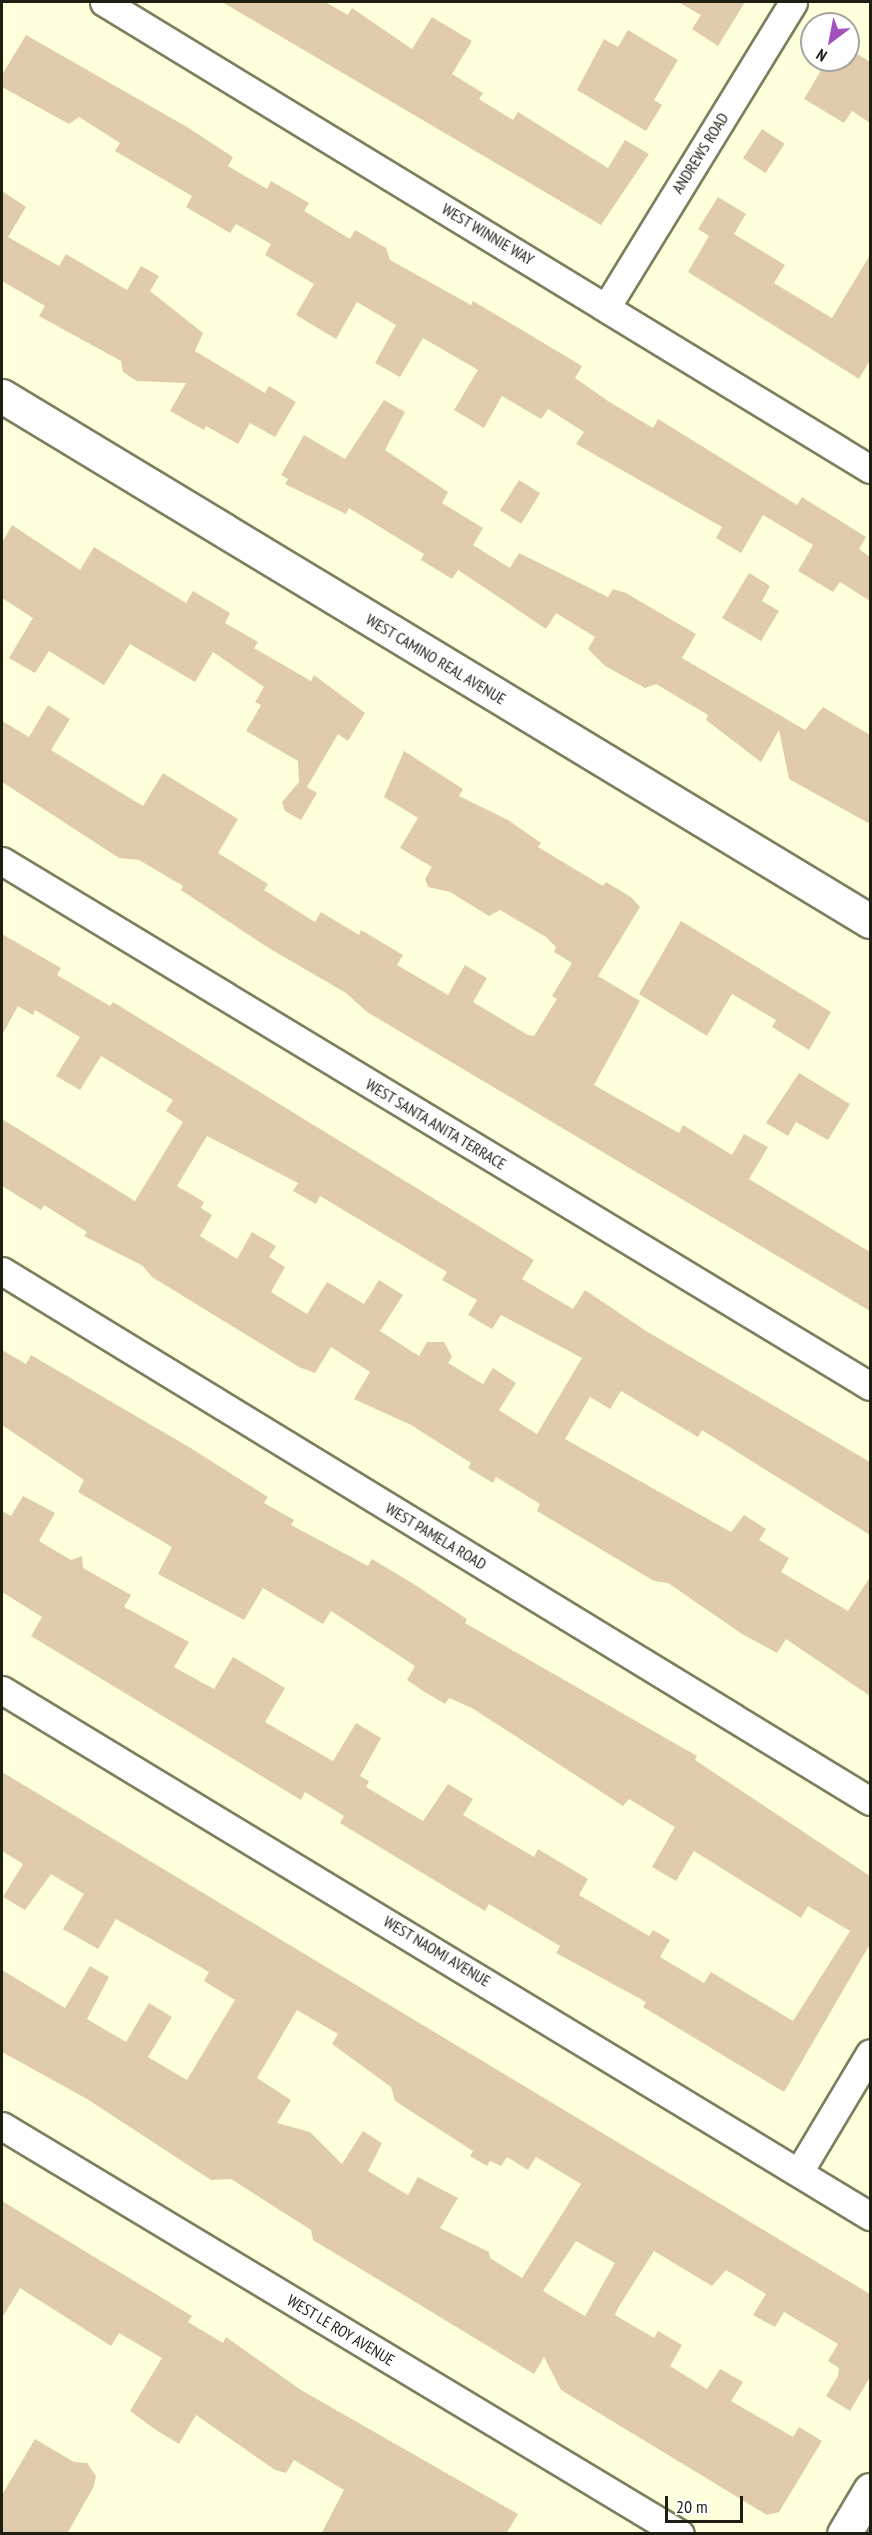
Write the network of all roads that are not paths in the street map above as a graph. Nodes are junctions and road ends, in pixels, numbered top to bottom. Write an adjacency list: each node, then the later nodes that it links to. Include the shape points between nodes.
1 (104, 2): 3 (street, WEST WINNIE WAY)
2 (793, 2): 3 (street, ANDREWS ROAD)
3 (607, 306): 5 (street, WEST WINNIE WAY)
4 (2, 396): 7 (street, WEST CAMINO REAL AVENUE)
5 (870, 469)
6 (2, 861): 9 (street, WEST SANTA ANITA TERRACE)
7 (870, 921)
8 (2, 1271): 11 (street, WEST PAMELA ROAD)
9 (870, 1386)
10 (2, 1690): 14 (street, WEST NAOMI AVENUE)
11 (870, 1801)
12 (870, 2053): 14 (street)
13 (2, 2126): 17 (street, WEST LE ROY AVENUE)
14 (800, 2170): 15 (street, WEST NAOMI AVENUE)
15 (870, 2216)
16 (870, 2490): 18 (street)
17 (680, 2534)
18 (844, 2534)

